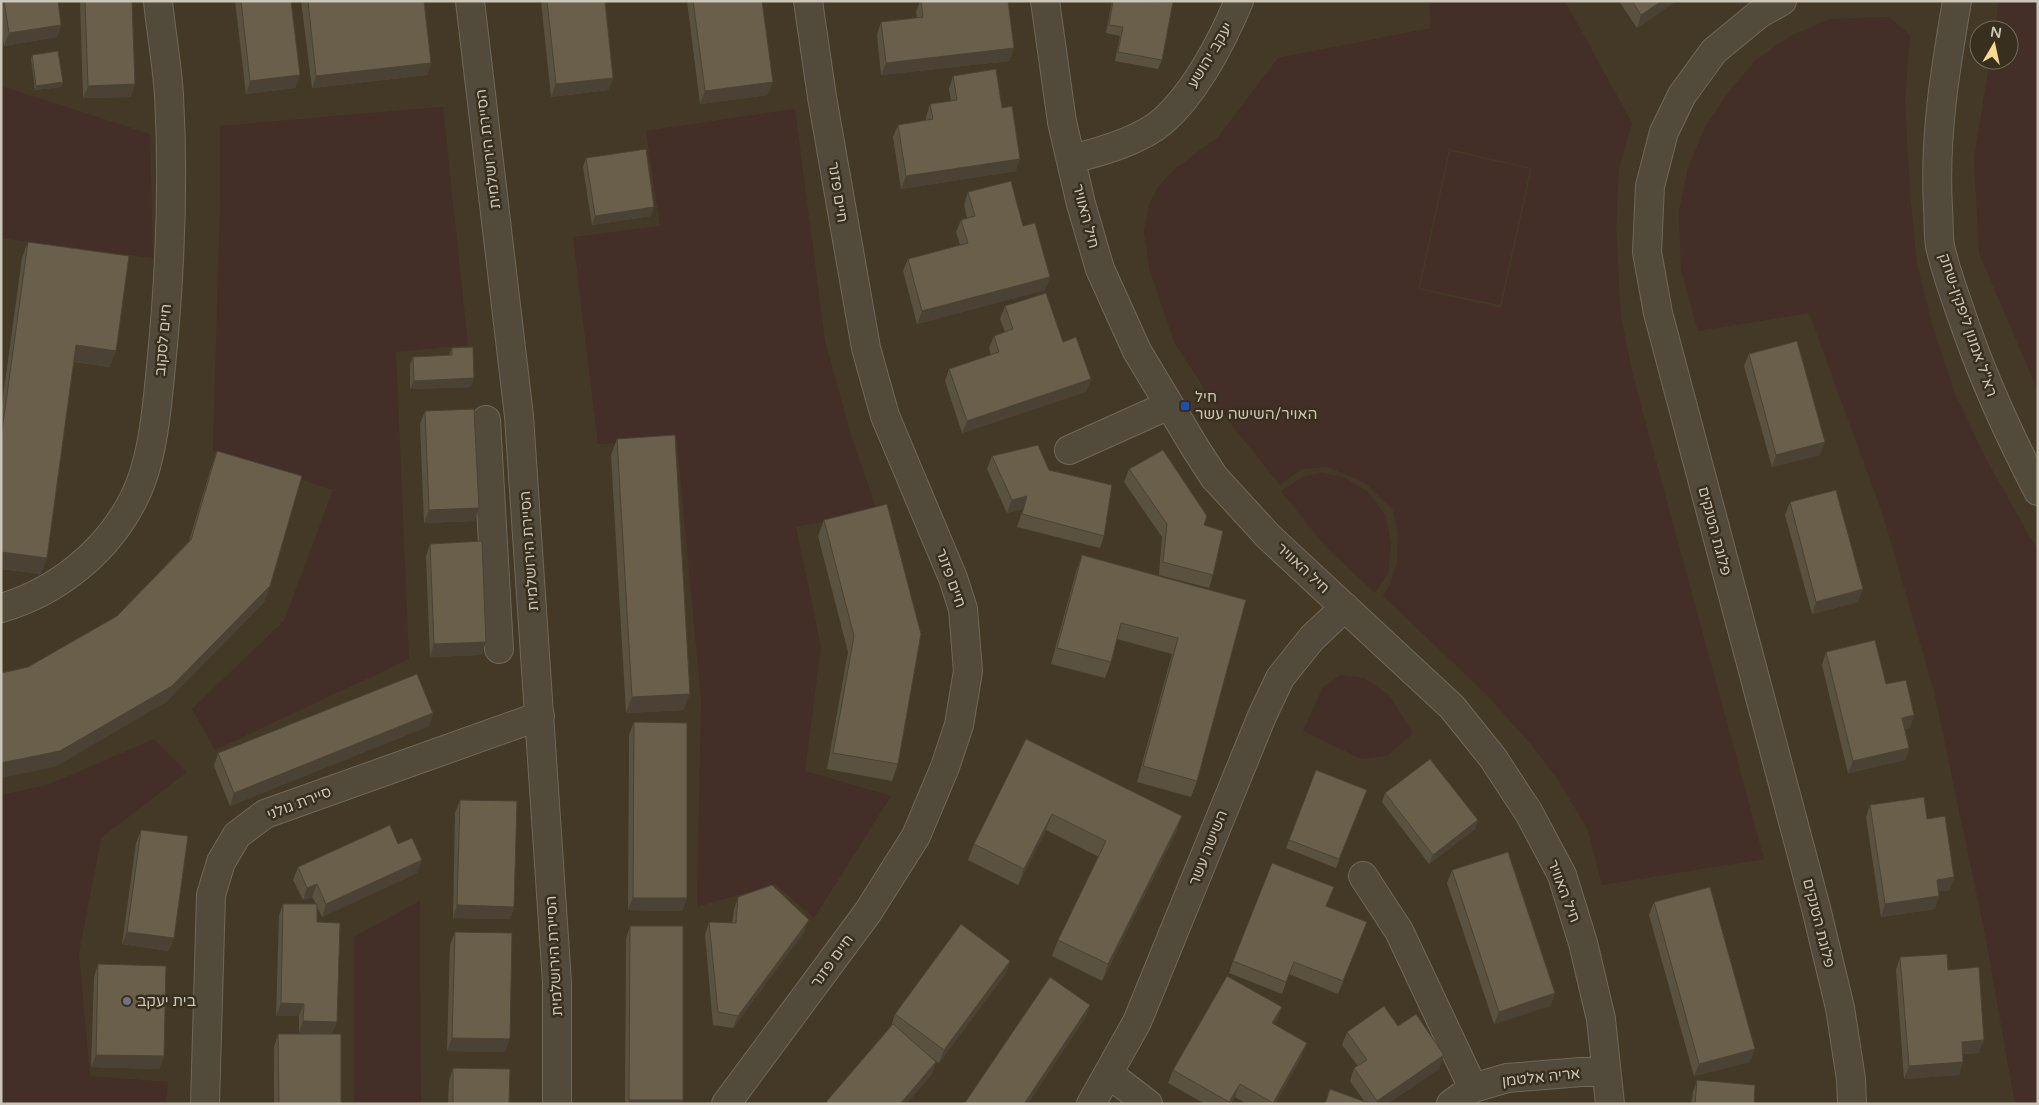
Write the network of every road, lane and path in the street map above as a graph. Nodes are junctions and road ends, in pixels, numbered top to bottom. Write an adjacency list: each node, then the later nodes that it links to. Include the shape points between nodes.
1 (158, 1): 16 (street, חיים לסקוב, via 169,94 170,225 166,313 149,454 134,498 115,529 94,553 62,580 24,602)
2 (470, 1): 13 (street, הסיירת הירושלמית, via 519,416)
3 (808, 1): 25 (street, חיים פזנר, via 866,348 885,416 954,578 963,609 968,671 959,725 916,836 868,912)
4 (1045, 1): 8 (street, חיל האוויר, via 1062,122)
5 (1239, 1): 8 (street, יעקב יהושע, via 1195,84 1162,122 1103,152)
6 (1782, 1): 30 (street, פלוגת הטנקים, via 1760,14 1714,51 1682,95 1664,132 1650,186 1647,252 1658,313 1840,1008)
7 (1957, 1): 12 (street, רא"ל אמנון ליפקין-שחק, via 1937,141 1940,245 1952,291 1982,374)
8 (1071, 159): 9 (street, חיל האוויר, via 1100,269 1137,351)
9 (1169, 405): 11 (street); 15 (street, חיל האוויר, via 1214,476 1269,537)
10 (486, 420): 14 (street)
11 (1069, 450)
12 (2038, 491)
13 (527, 532): 14 (street); 18 (street, הסיירת הירושלמית)
14 (492, 535): 17 (street)
15 (1345, 607): 20 (street, חיל האוויר, via 1452,707 1493,758 1529,813 1562,875 1583,942 1601,1019); 21 (street, השישה עשר, via 1312,638 1280,678 1137,1022)
16 (1, 608)
17 (499, 649)
18 (540, 716): 23 (street, סיירת גולני, via 265,814 237,835 221,862 211,894); 24 (street, הסיירת הירושלמית, via 557,984)
19 (1363, 876): 22 (street, via 1399,931)
20 (1606, 1070): 22 (street, אריה אלטמן, via 1507,1078); 29 (street, חיל האוויר)
21 (1109, 1074): 26 (street, השישה עשר); 27 (street)
22 (1473, 1088): 28 (street, אריה אלטמן)
23 (205, 1104)
24 (557, 1104)
25 (726, 1104)
26 (1091, 1104)
27 (1148, 1104)
28 (1452, 1104)
29 (1610, 1104)
30 (1852, 1104)

